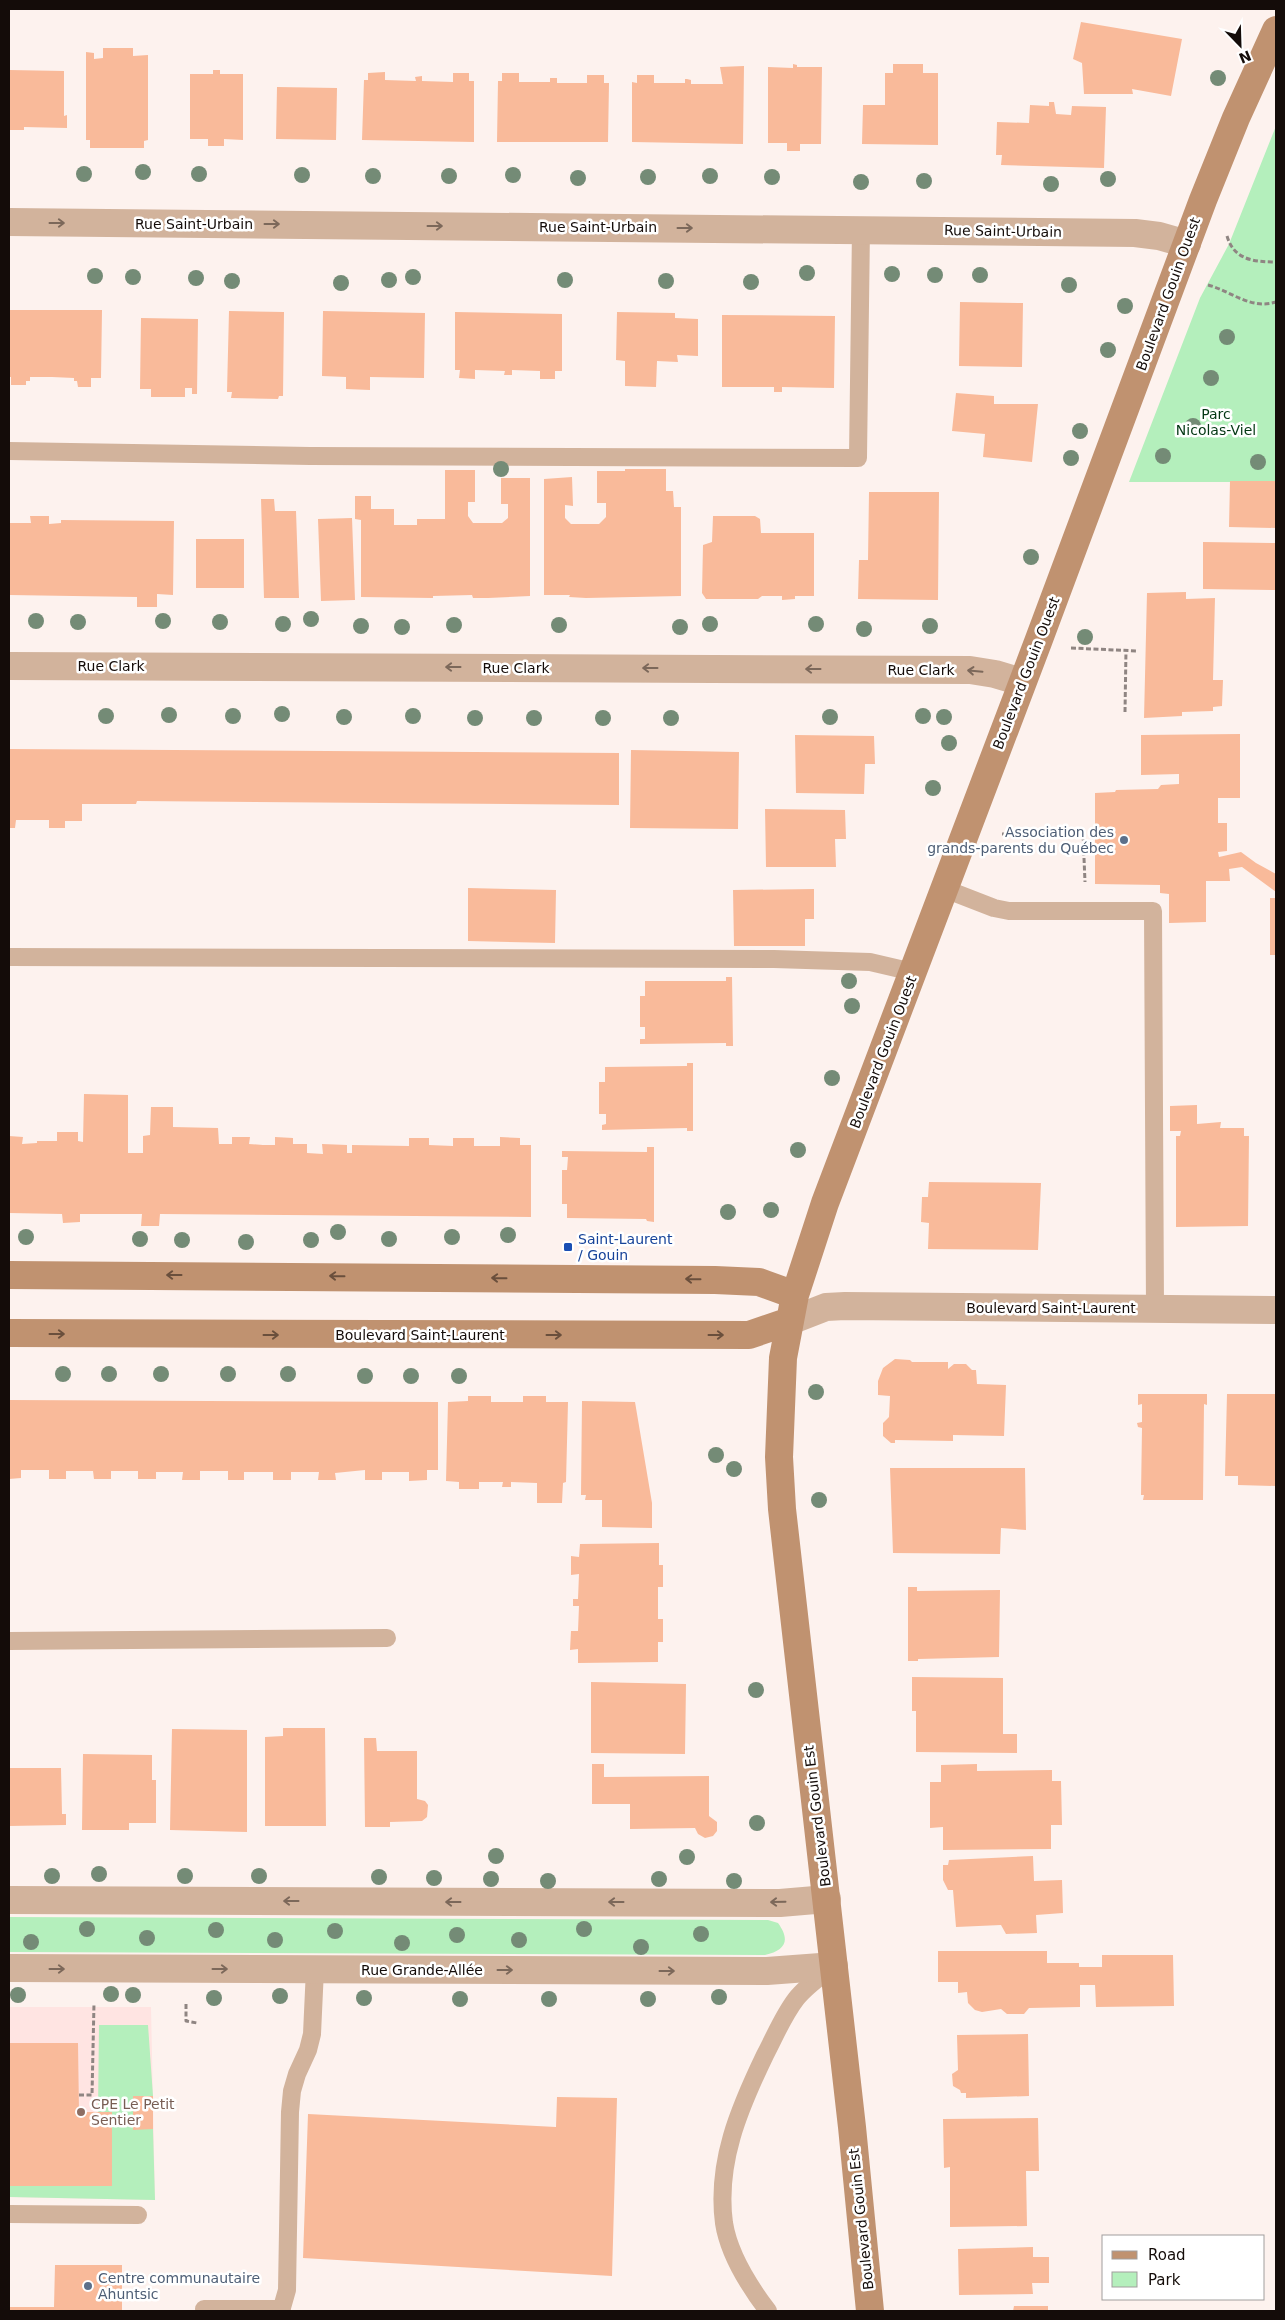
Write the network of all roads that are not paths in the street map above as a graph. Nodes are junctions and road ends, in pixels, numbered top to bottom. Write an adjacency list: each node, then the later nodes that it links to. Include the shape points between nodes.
1 (1276, 30): 4 (street, Boulevard Gouin Ouest, via 1236,118)
2 (9, 222): 3 (street, Rue Saint-Urbain, one-way to 3)
3 (861, 229): 4 (street, Rue Saint-Urbain, via 1135,233); 5 (lane, via 858,458)
4 (1187, 244): 7 (street, Boulevard Gouin Ouest)
5 (9, 452)
6 (9, 666): 7 (street, Rue Clark, one-way to 6, via 970,670)
7 (1022, 682): 8 (street, Boulevard Gouin Ouest)
8 (945, 889): 10 (street, Boulevard Gouin Ouest); 13 (lane, via 1009,911 1153,911)
9 (9, 957): 10 (lane, via 774,959 870,962)
10 (913, 972): 12 (street, Boulevard Gouin Ouest, via 825,1203)
11 (9, 1275): 12 (street, one-way to 11, via 759,1282 715,1280)
12 (792, 1308): 13 (street, Boulevard Saint-Laurent); 15 (street, Boulevard Saint-Laurent, one-way to 12, via 749,1335); 18 (street, Boulevard Gouin Est, via 781,1375 780,1483)
13 (1155, 1309): 14 (street, Boulevard Saint-Laurent)
14 (1276, 1310)
15 (9, 1333)
16 (387, 1638): 17 (lane)
17 (9, 1641)
18 (827, 1899): 19 (street, one-way to 19, via 780,1902); 20 (street, Boulevard Gouin Est)
19 (9, 1900)
20 (834, 1966): 22 (street, Rue Grande-Allée, one-way to 20, via 767,1971); 27 (lane, via 798,1997 780,2024 735,2121 728,2146 723,2192 724,2224 736,2261); 28 (street, Boulevard Gouin Est)
21 (9, 1968): 22 (street, Rue Grande-Allée, one-way to 22)
22 (315, 1969): 26 (lane, via 312,2034 296,2074 290,2105 286,2290)
23 (9, 2214): 24 (lane)
24 (138, 2215)
25 (204, 2309): 26 (lane)
26 (281, 2310)
27 (768, 2311)
28 (870, 2311)

